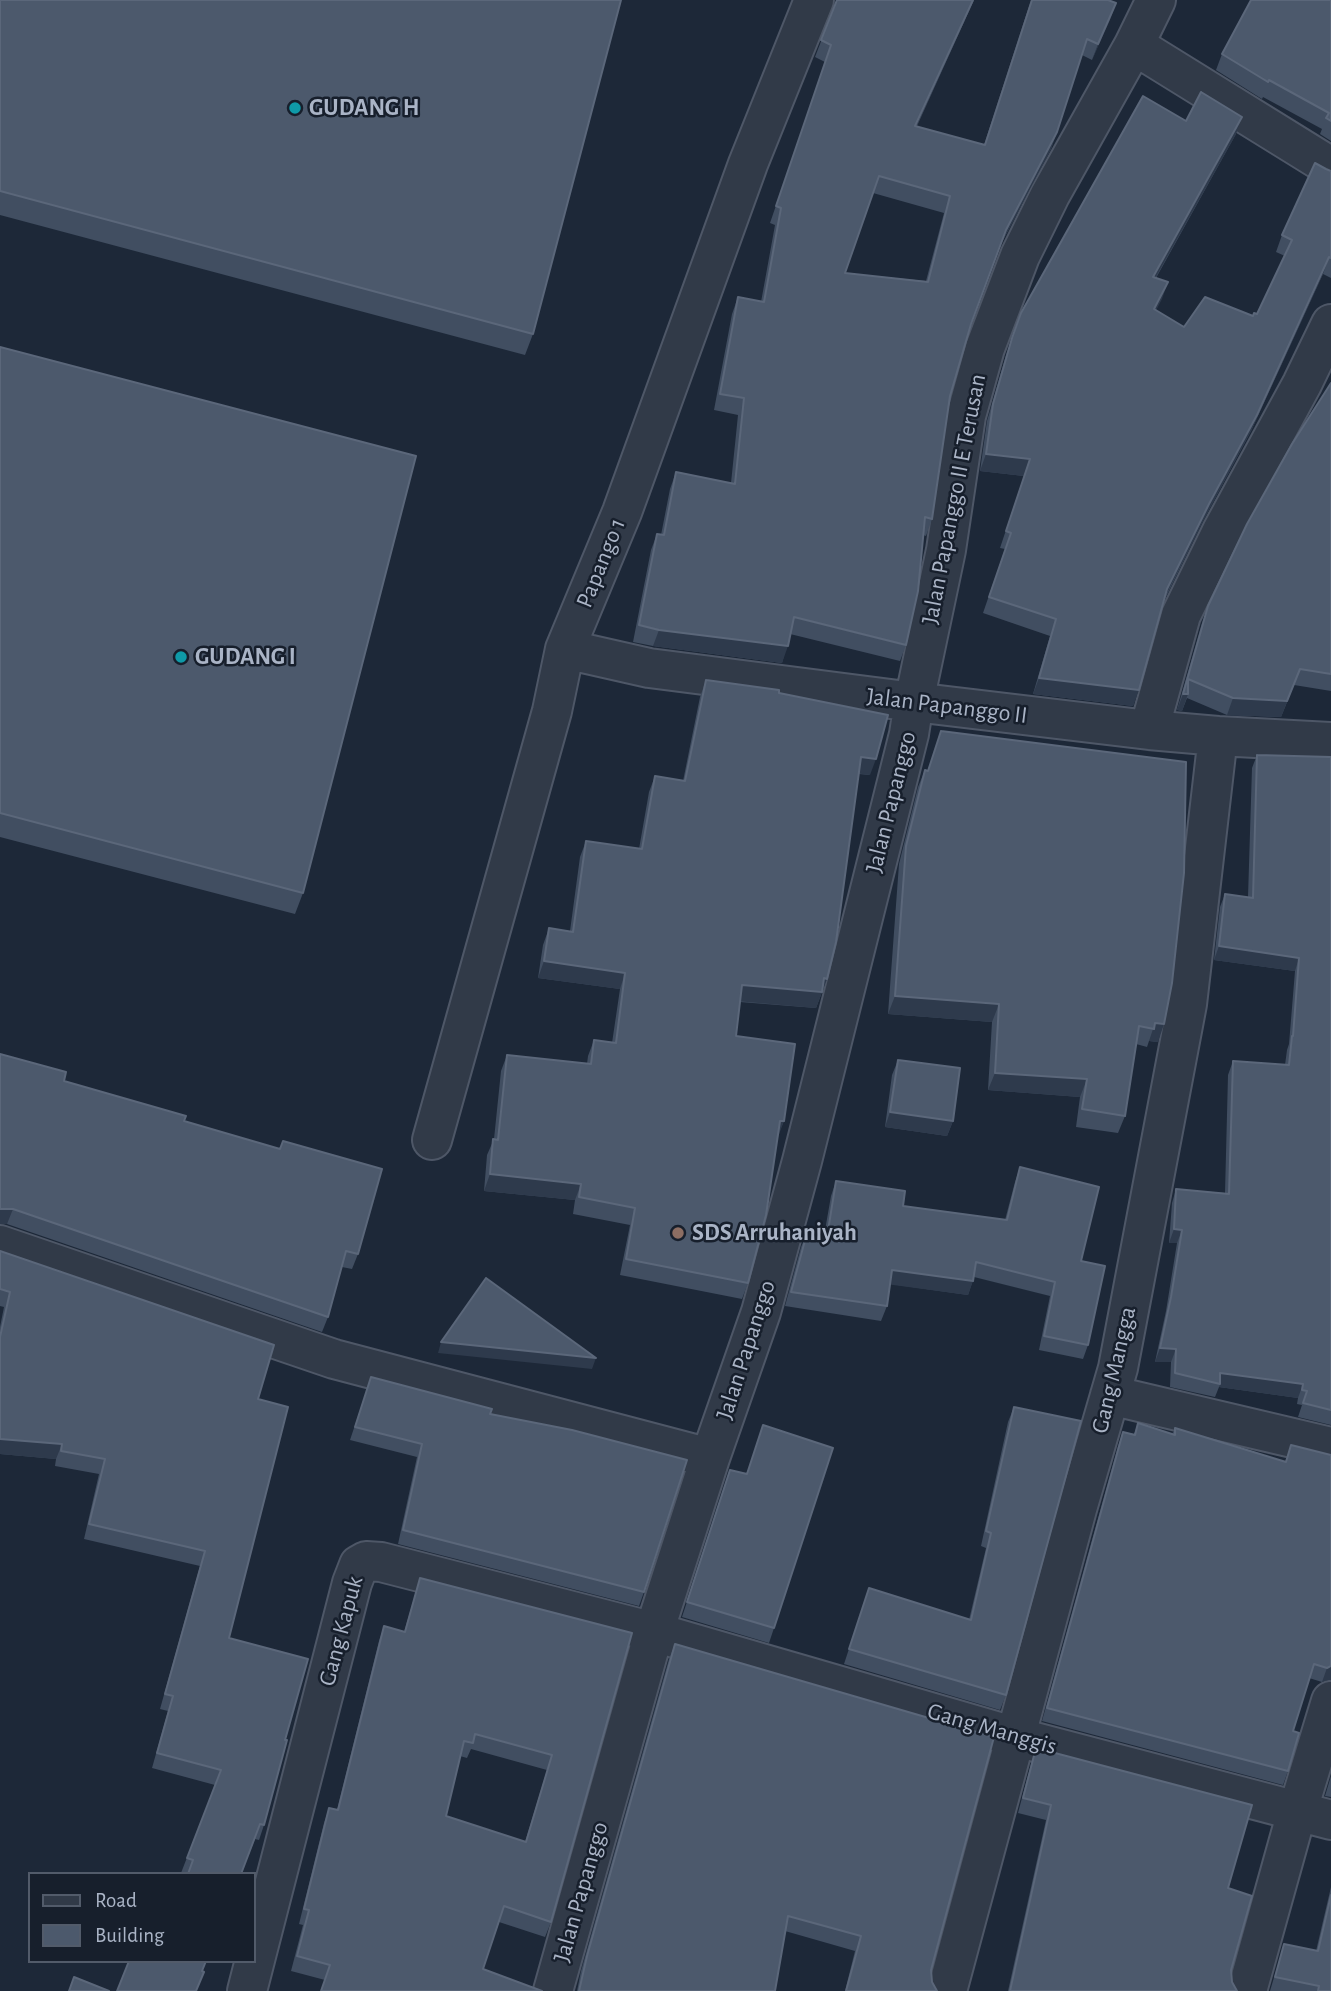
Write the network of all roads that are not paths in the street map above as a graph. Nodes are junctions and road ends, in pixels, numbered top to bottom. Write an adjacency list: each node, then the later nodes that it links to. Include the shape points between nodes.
1 (814, 0): 6 (street, Papango 1, via 748,164 622,512)
2 (1146, 4): 3 (street, Jalan Papanggo II E Terusan)
3 (1134, 45): 4 (street); 7 (street, Jalan Papanggo II E Terusan, via 1020,256 985,348 966,416 946,550)
4 (1331, 167)
5 (1331, 324): 8 (street, via 1181,615)
6 (565, 649): 7 (street, Jalan Papanggo II, via 649,668); 11 (street, Papango 1, via 552,711)
7 (914, 702): 8 (street, Jalan Papanggo II); 15 (street, Jalan Papanggo, via 772,1275)
8 (1149, 730): 9 (street, Jalan Papanggo II)
9 (1219, 736): 10 (street, Jalan Papanggo II); 13 (street, Gang Mangga, via 1187,1004)
10 (1331, 742)
11 (432, 1140)
12 (0, 1245): 15 (street, via 334,1359)
13 (1110, 1395): 14 (street); 18 (street, Gang Mangga)
14 (1331, 1447)
15 (710, 1458): 16 (street, Jalan Papanggo)
16 (654, 1632): 18 (street, Gang Manggis); 20 (street, Gang Kapuk, via 381,1562 359,1565); 23 (street, Jalan Papanggo)
17 (1331, 1701): 19 (street)
18 (1016, 1737): 19 (street, Gang Manggis); 24 (street, Gang Mangga)
19 (1314, 1815): 25 (street)
20 (256, 1957)
21 (254, 1963): 22 (street, Gang Kapuk)
22 (247, 1991)
23 (553, 1991)
24 (947, 1991)
25 (1247, 1991)

